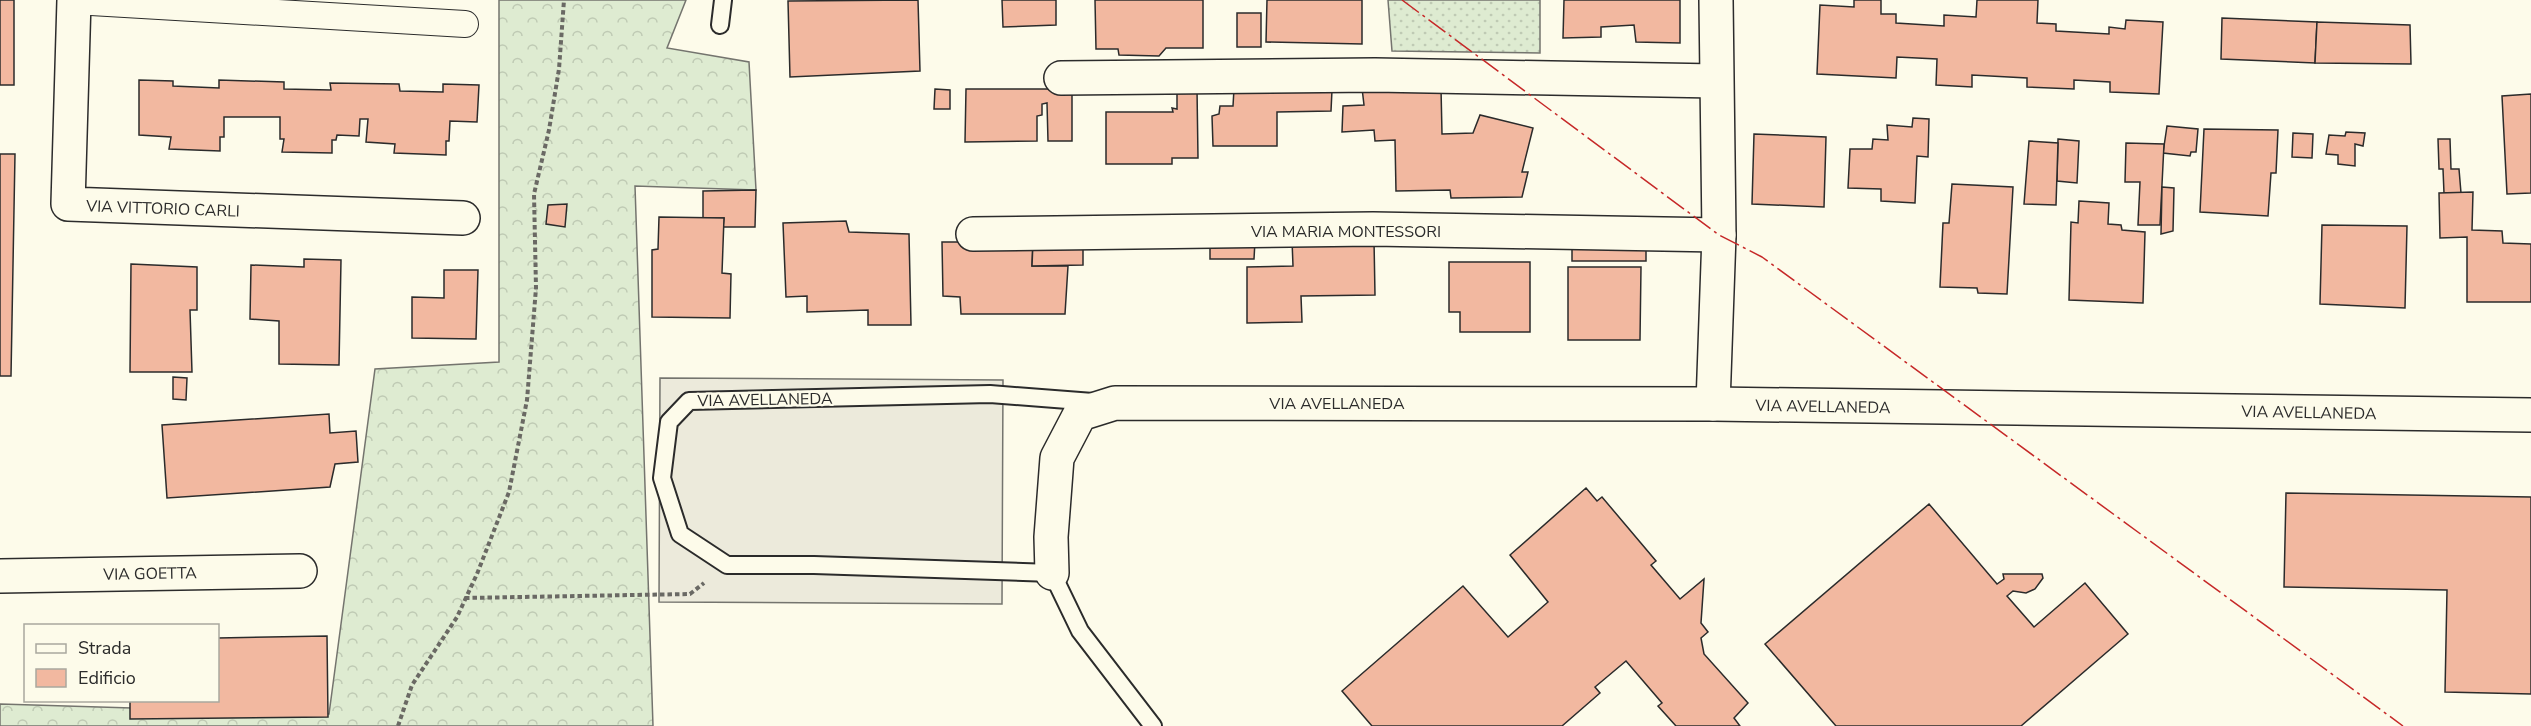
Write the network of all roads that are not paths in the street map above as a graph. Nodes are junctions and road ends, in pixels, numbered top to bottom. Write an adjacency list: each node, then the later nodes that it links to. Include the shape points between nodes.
1 (723, 0): 5 (lane)
2 (1716, 0): 7 (street)
3 (74, 1): 4 (street); 8 (street, VIA VITTORIO CARLI, via 68,204)
4 (465, 24)
5 (720, 25)
6 (1061, 78): 7 (street, via 1375,75)
7 (1716, 81): 10 (street)
8 (463, 218)
9 (973, 234): 10 (street, VIA MARIA MONTESSORI, via 1373,229)
10 (1719, 235): 12 (street)
11 (1115, 403): 12 (street, VIA AVELLANEDA); 15 (street, VIA AVELLANEDA, via 1080,414 1057,458); 15 (lane, VIA AVELLANEDA, via 990,394 689,401 669,422 662,478 680,534 727,565)
12 (1713, 404): 13 (street, VIA AVELLANEDA)
13 (2531, 415)
14 (300, 571): 16 (street, VIA GOETTA)
15 (1052, 573): 17 (lane, VIA AVELLANEDA, via 1080,631)
16 (0, 576)
17 (1153, 726)

